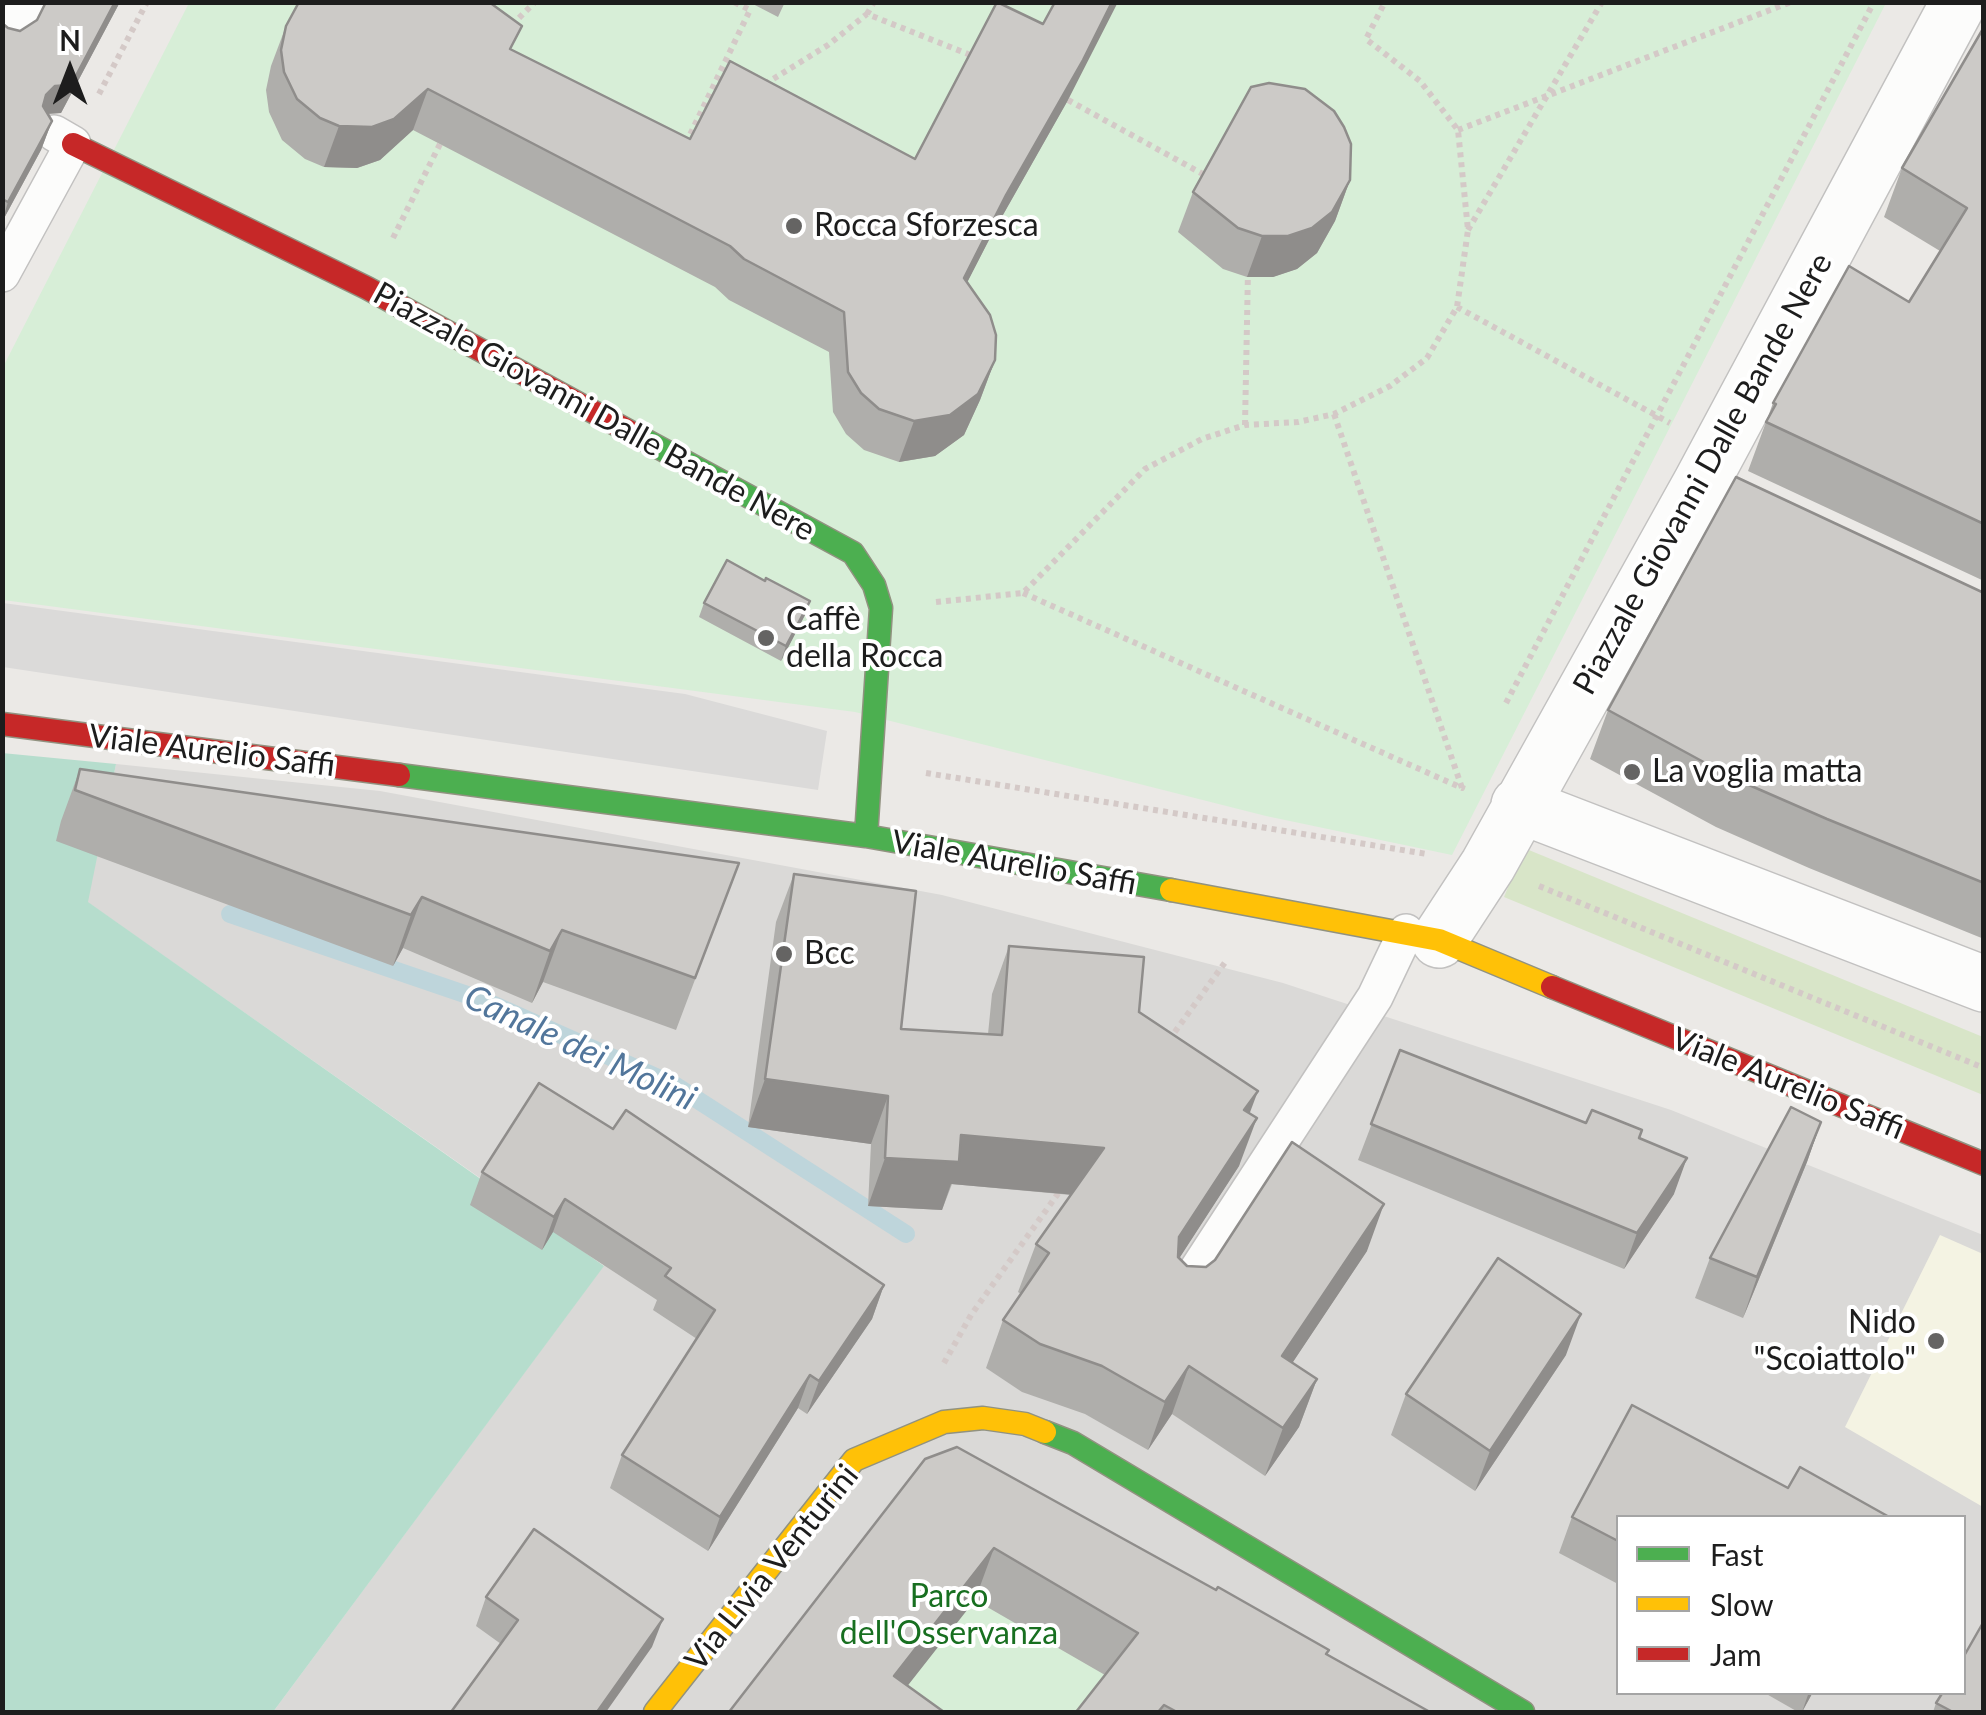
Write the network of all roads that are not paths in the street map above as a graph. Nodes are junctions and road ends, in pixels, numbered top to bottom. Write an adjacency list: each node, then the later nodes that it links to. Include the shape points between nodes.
1 (26, 2): 3 (lane)
2 (1959, 2): 6 (street, Piazzale Giovanni Dalle Bande Nere)
3 (8, 38)
4 (62, 138): 5 (lane); 10 (street, Piazzale Giovanni Dalle Bande Nere, via 367,288 853,553 882,608)
5 (2, 274)
6 (1708, 469): 7 (street); 9 (street, Piazzale Giovanni Dalle Bande Nere)
7 (1753, 508)
8 (2, 724): 10 (street, Viale Aurelio Saffi)
9 (1520, 805): 11 (street, Piazzale Giovanni Dalle Bande Nere, via 1488,865); 12 (street)
10 (866, 836): 11 (street, Viale Aurelio Saffi)
11 (1423, 936): 13 (street, Viale Aurelio Saffi); 14 (lane, via 1375,996)
12 (1984, 984)
13 (1984, 1164)
14 (1180, 1296)
15 (655, 1712): 16 (street, Via Livia Venturini, via 854,1460 944,1422 983,1418 1079,1439)
16 (1523, 1712)

